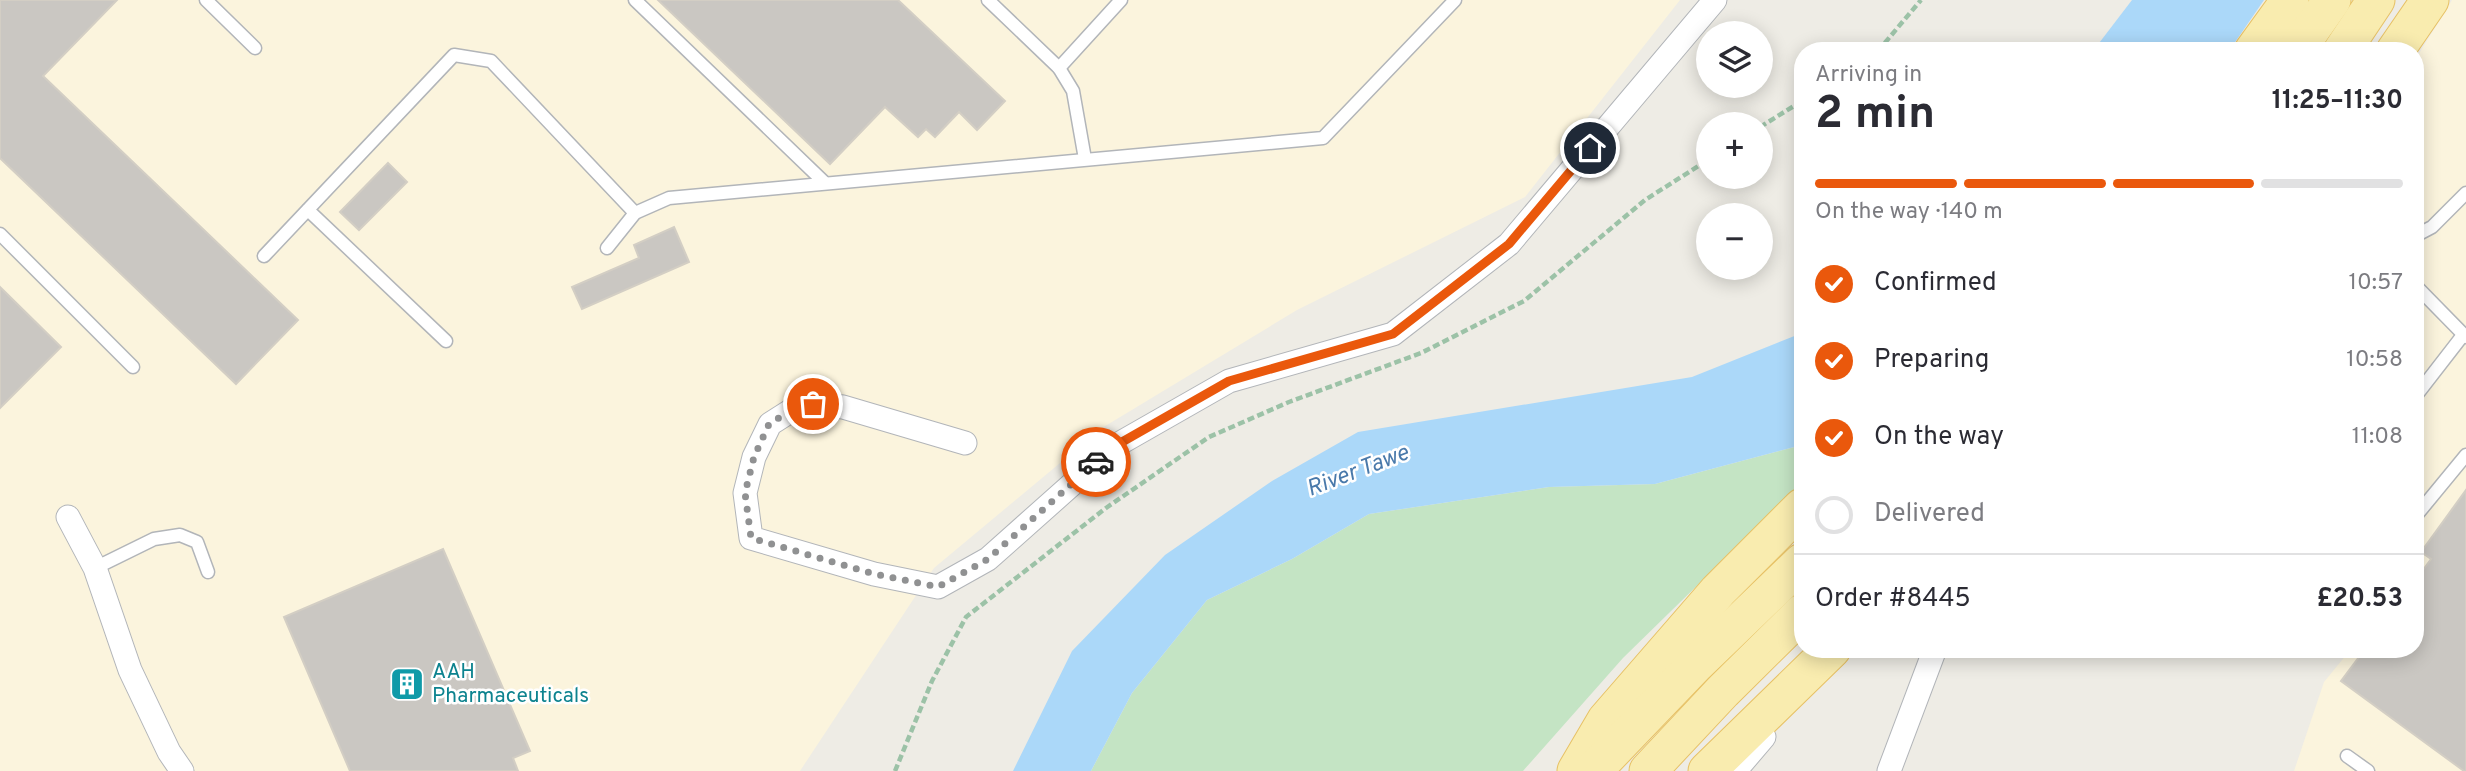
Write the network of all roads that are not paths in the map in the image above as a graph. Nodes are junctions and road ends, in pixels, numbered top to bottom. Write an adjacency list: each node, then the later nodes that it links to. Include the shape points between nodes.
1 (206, 0): 15 (lane)
2 (635, 0): 18 (lane)
3 (988, 0): 16 (lane)
4 (1121, 0): 16 (lane)
5 (1455, 0): 17 (lane, via 1323,138)
6 (1715, 0): 31 (street, via 1509,244 1393,334 1229,381 1115,446 988,559 938,587 874,574 751,538 745,493 754,457 769,424 792,410 813,404 843,407)
7 (2290, 0): 11 (main road)
8 (2332, 0): 12 (main road)
9 (2376, 0): 13 (main road)
10 (2430, 0): 14 (main road)
11 (2260, 42)
12 (2302, 42)
13 (2348, 42)
14 (2401, 42)
15 (255, 48)
16 (1059, 68): 17 (lane, via 1073,91)
17 (1085, 159): 18 (lane)
18 (825, 183): 21 (lane, via 669,198)
19 (2466, 193): 22 (lane)
20 (308, 211): 21 (lane, via 454,55 491,61); 25 (lane); 28 (lane)
21 (635, 214): 24 (lane)
22 (2424, 231)
23 (0, 234): 29 (lane)
24 (607, 248)
25 (264, 256)
26 (2424, 294): 27 (lane)
27 (2464, 336): 30 (lane)
28 (446, 341)
29 (133, 367)
30 (2424, 386)
31 (965, 443)
32 (2466, 455): 33 (lane)
33 (2424, 506)
34 (1794, 516): 45 (main road, via 1718,591 1606,720)
35 (68, 517): 36 (street)
36 (95, 568): 38 (lane, via 153,539 180,535 197,541); 44 (street, via 130,670)
37 (1794, 570): 46 (main road)
38 (208, 572)
39 (1794, 621): 47 (main road)
40 (1823, 658): 48 (main road)
41 (1830, 658): 49 (street)
42 (1933, 658): 50 (street)
43 (2347, 756): 51 (lane)
44 (182, 771)
45 (1577, 771)
46 (1593, 771)
47 (1648, 771)
48 (1707, 771)
49 (1735, 771)
50 (1889, 771)
51 (2368, 771)

